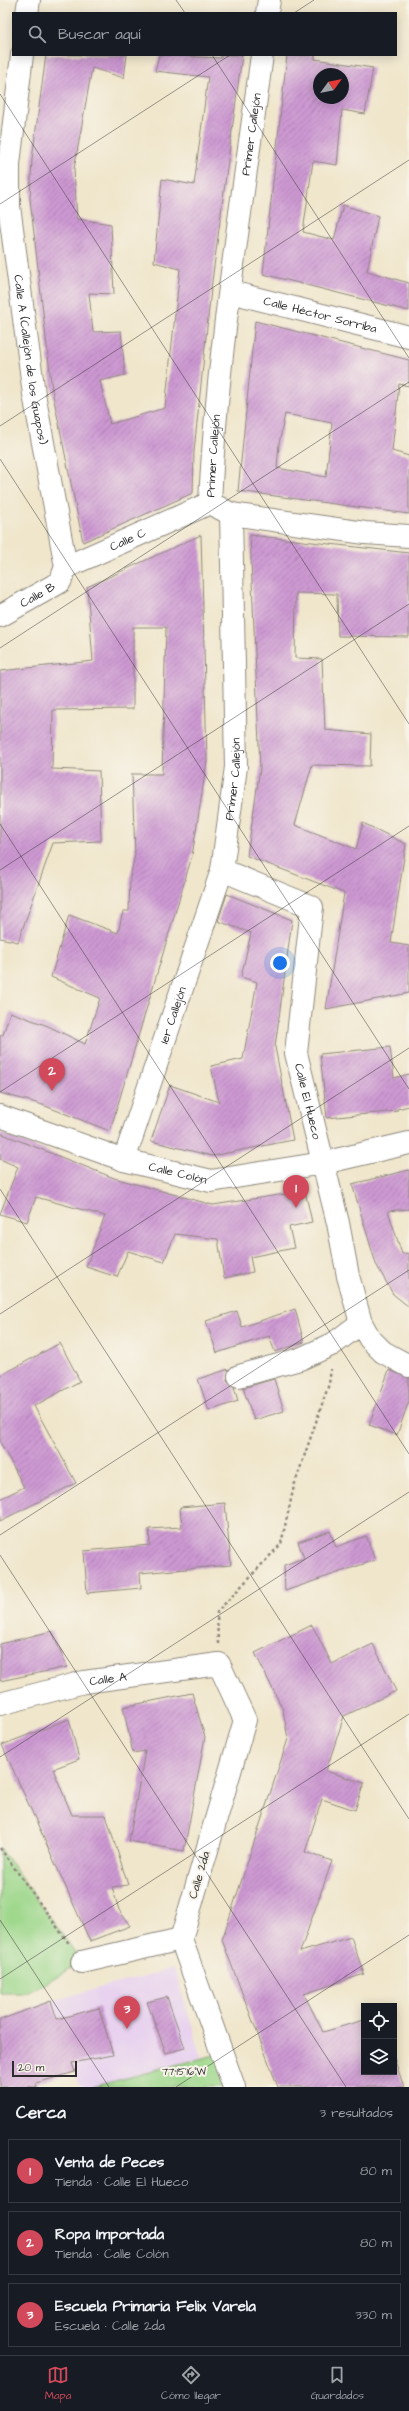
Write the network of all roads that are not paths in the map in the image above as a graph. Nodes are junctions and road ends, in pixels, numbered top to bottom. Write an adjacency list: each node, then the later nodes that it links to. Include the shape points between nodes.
1 (29, 0): 3 (street)
2 (269, 0): 4 (street)
3 (27, 12)
4 (267, 12)
5 (22, 56): 7 (street, Calle A (Callejón de los Guapos))
6 (262, 56): 8 (street, Primer Callejón)
7 (4, 170): 13 (street, Calle A (Callejón de los Guapos), via 34,394)
8 (231, 292): 9 (street, Calle Héctor Sorriba); 10 (street, Primer Callejón, via 212,455)
9 (409, 338)
10 (210, 503): 11 (street, Primer Callejón); 13 (street, Calle C)
11 (231, 514): 12 (street, via 364,533); 15 (street, Primer Callejón, via 236,767)
12 (409, 536)
13 (66, 566): 14 (street, Calle B, via 60,582)
14 (0, 616)
15 (222, 870): 18 (street, 1er Callejón); 19 (street, Calle El Hueco, via 312,907 296,1053)
16 (0, 1116): 18 (street, Calle Colón)
17 (409, 1143): 19 (street, Calle Colón)
18 (124, 1160): 19 (street, Calle Colón, via 211,1181)
19 (323, 1163): 20 (street, Calle El Hueco)
20 (361, 1323): 21 (street, Calle El Hueco, via 370,1339 383,1352); 22 (street, via 333,1344 300,1359)
21 (409, 1366)
22 (239, 1376)
23 (219, 1664): 24 (street, Calle A, via 84,1682); 25 (street, Calle 2da, via 245,1720)
24 (0, 1704)
25 (181, 1939): 26 (street); 27 (street)
26 (82, 1962)
27 (234, 2087)

